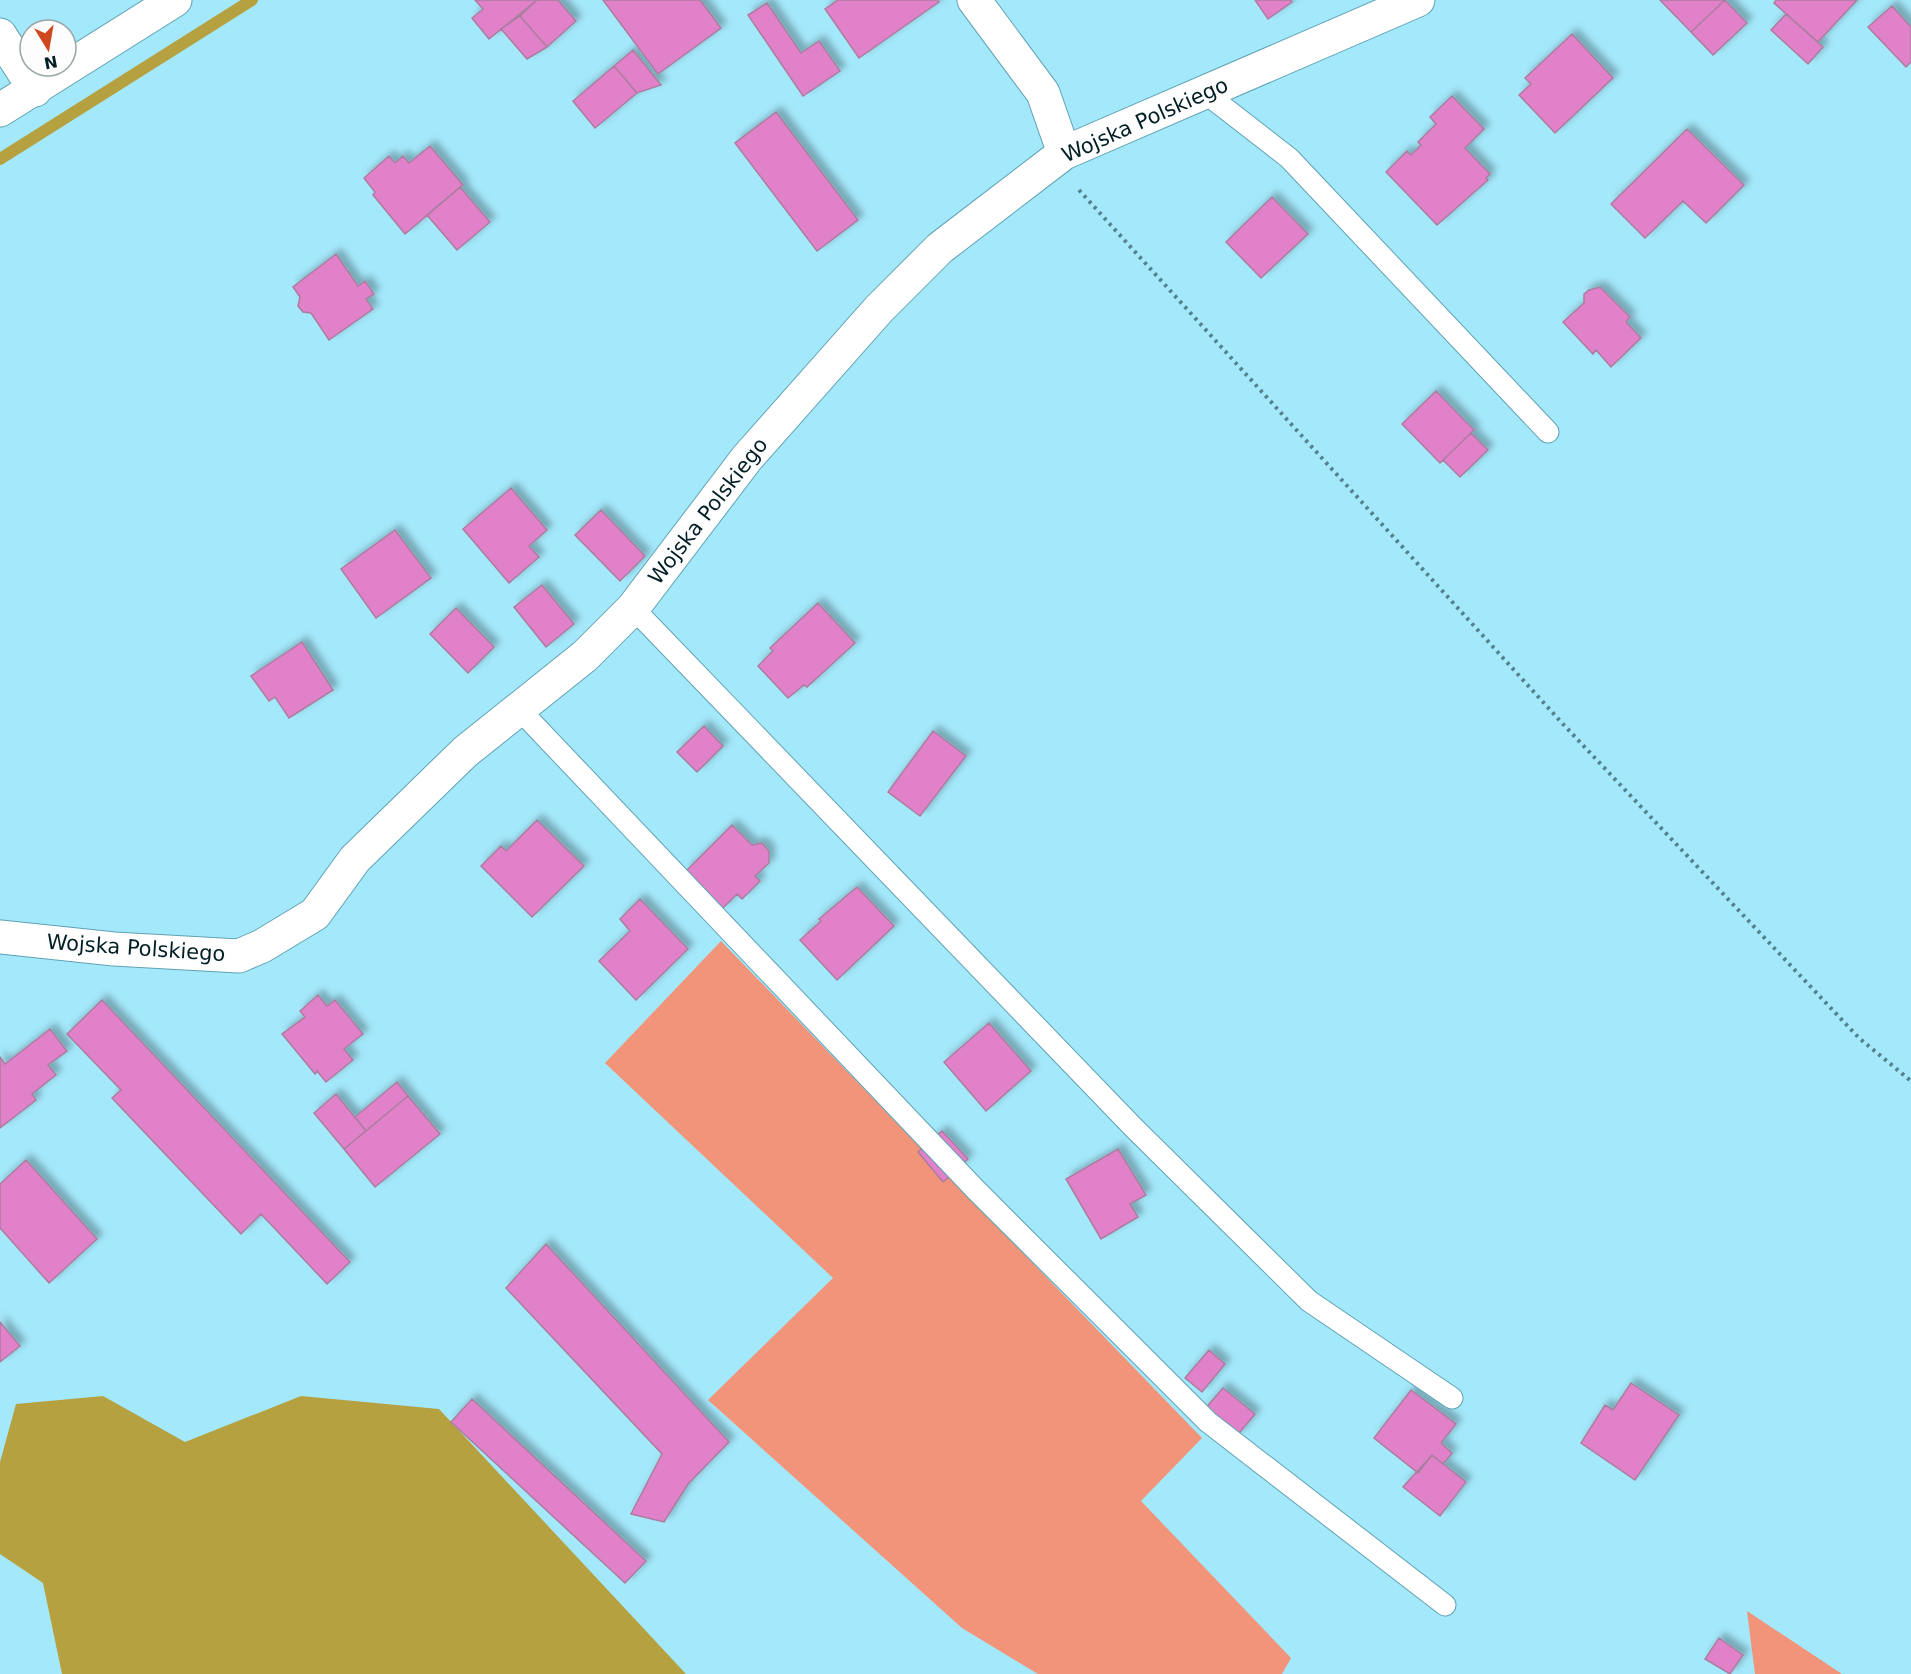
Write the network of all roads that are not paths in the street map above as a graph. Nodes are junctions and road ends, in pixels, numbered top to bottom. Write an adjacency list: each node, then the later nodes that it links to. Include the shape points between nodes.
1 (175, 0): 5 (street)
2 (975, 0): 8 (street, via 1043,93)
3 (1418, 0): 6 (street, Wojska Polskiego)
4 (0, 35): 5 (street)
5 (34, 90): 7 (street)
6 (1204, 92): 8 (street, Wojska Polskiego); 9 (lane, via 1289,158)
7 (0, 110)
8 (1064, 153): 10 (street, Wojska Polskiego, via 940,248 879,309 747,458)
9 (1548, 432)
10 (633, 608): 11 (street, Wojska Polskiego, via 585,656); 13 (lane, via 1133,1126 1309,1301)
11 (518, 708): 12 (street, Wojska Polskiego, via 465,752 355,859 315,914 262,946 239,956); 14 (lane, via 976,1190 1208,1422)
12 (0, 937)
13 (1452, 1398)
14 (1445, 1605)

